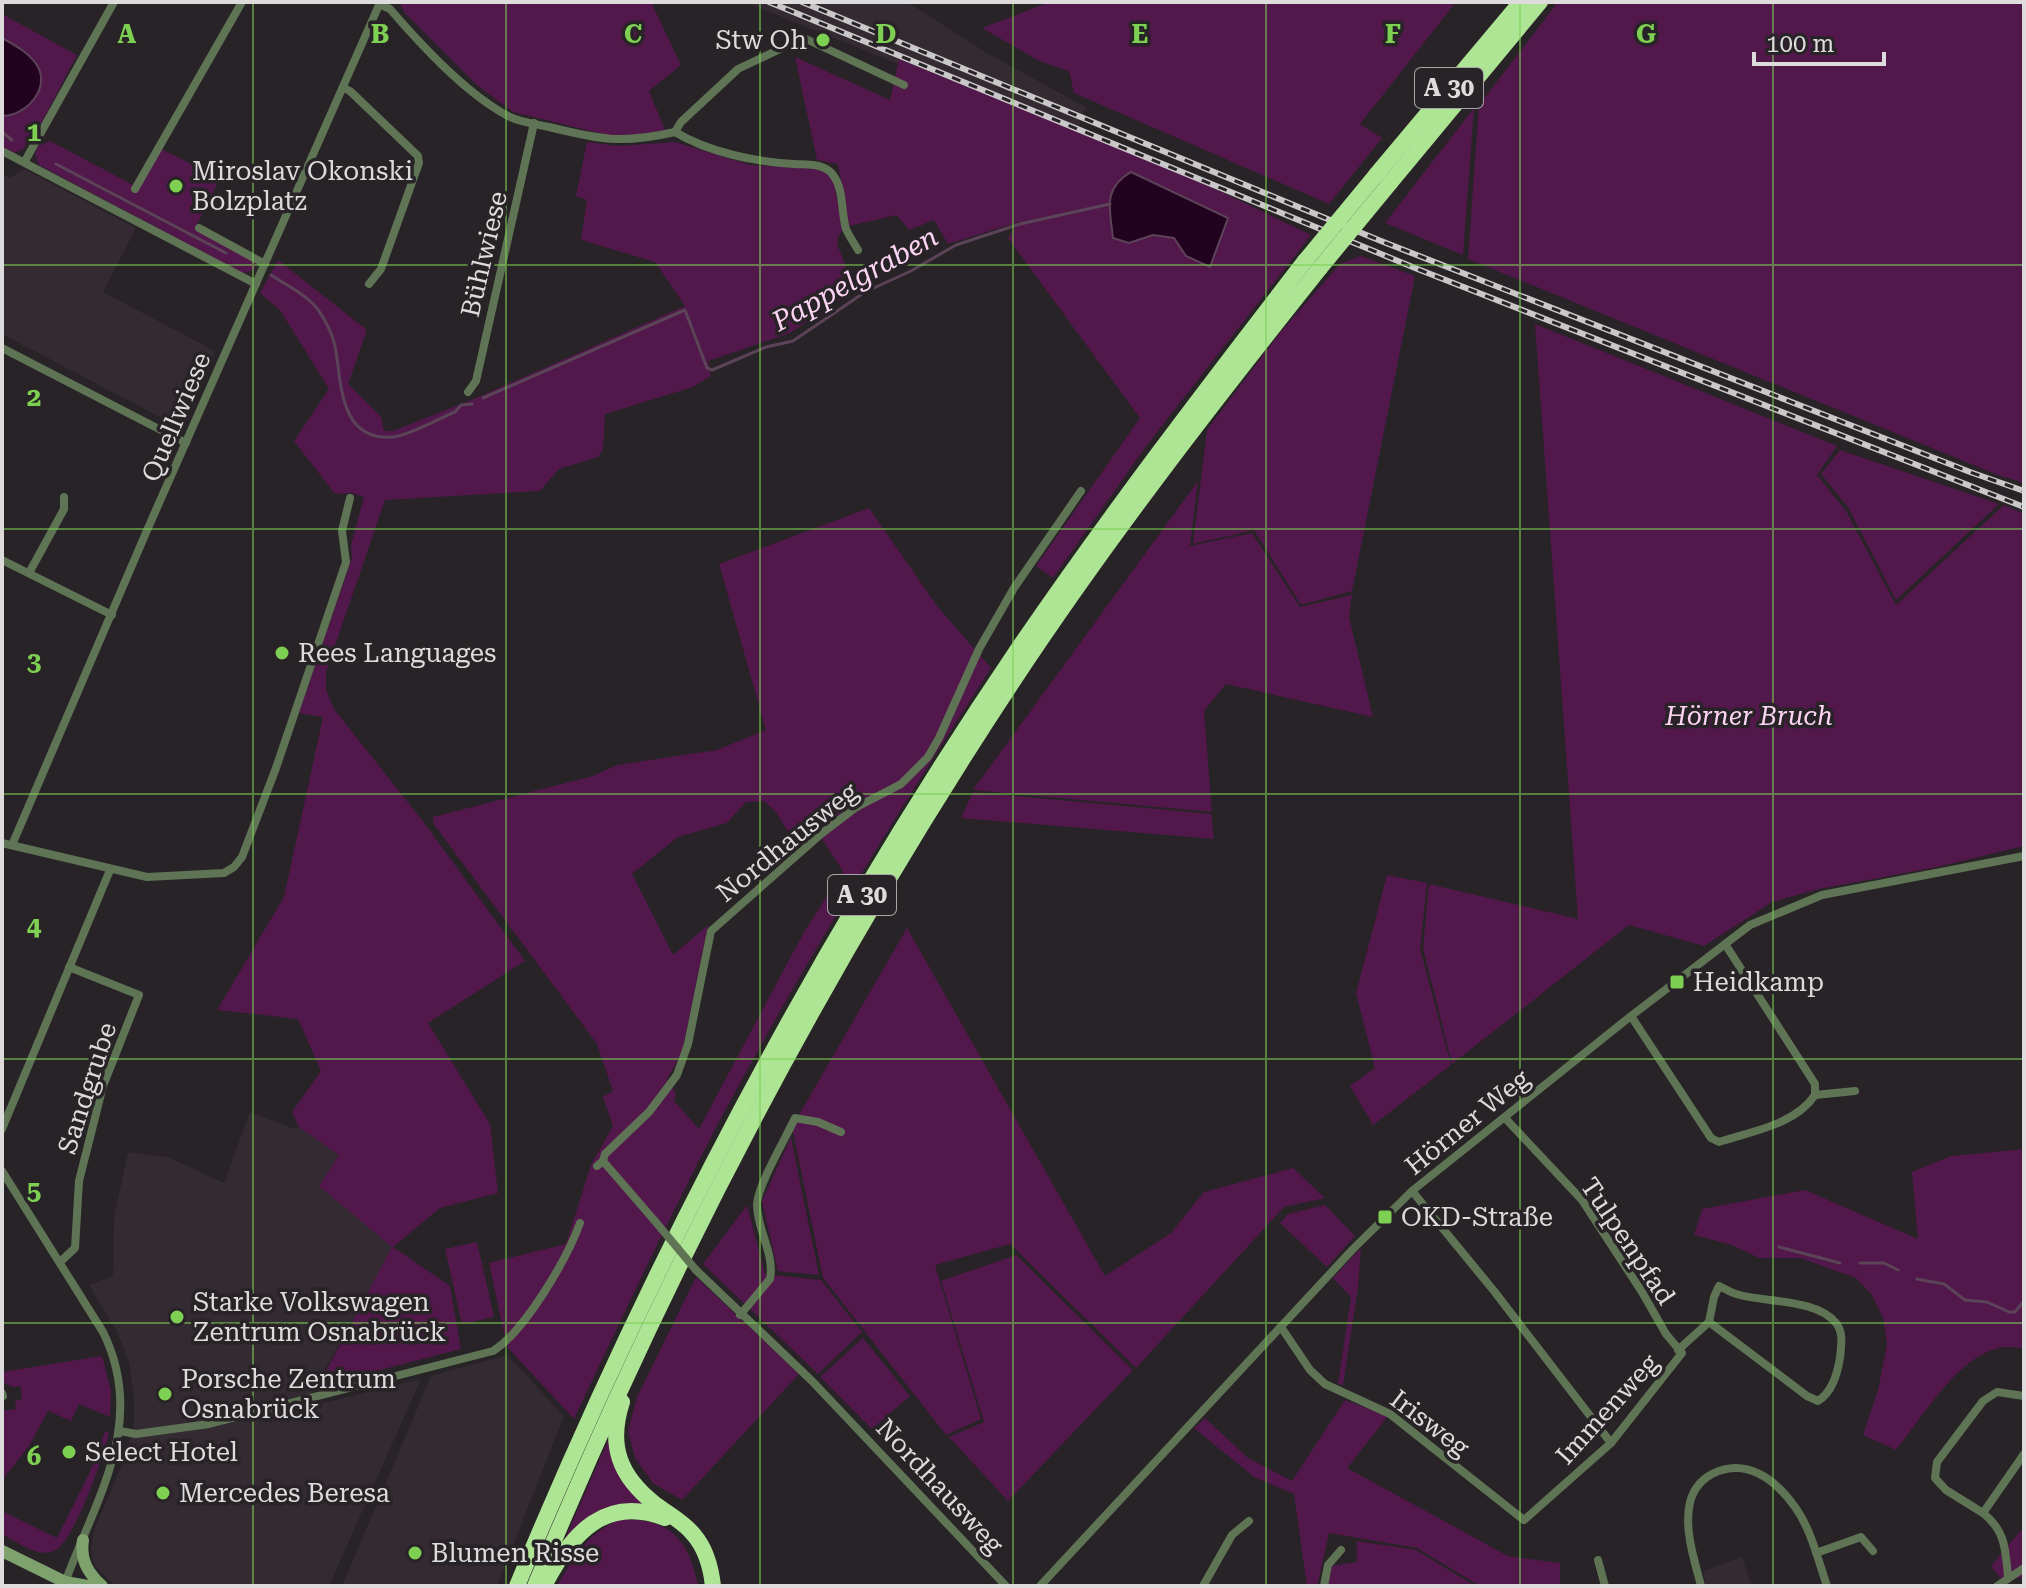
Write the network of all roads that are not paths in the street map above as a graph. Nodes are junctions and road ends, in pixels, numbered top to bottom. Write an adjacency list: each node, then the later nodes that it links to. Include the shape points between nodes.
1 (114, 2): 11 (street)
2 (242, 2): 13 (street)
3 (1521, 2): 12 (highway, A 30)
4 (1540, 2): 12 (highway, A 30)
5 (379, 4): 7 (street, Quellwiese); 8 (street, via 476,93 509,116)
6 (904, 85): 9 (street, via 806,39 738,69)
7 (344, 88): 16 (street, Quellwiese); 19 (street, via 418,156 419,163 381,269)
8 (534, 123): 9 (street, via 618,141); 21 (street, Bühlwiese, via 476,381)
9 (675, 132): 15 (street, via 772,163 823,166 833,173)
10 (2, 151): 11 (street)
11 (25, 161): 18 (street)
12 (1383, 179): 17 (highway, A 30, bridge)
13 (135, 189)
14 (199, 228): 16 (street)
15 (858, 250)
16 (265, 264): 18 (street, Quellwiese)
17 (1312, 265): 48 (highway, A 30, via 1017,676 951,778 762,1101); 70 (highway, A 30, via 1188,412 1083,555 850,915 704,1178 606,1379)
18 (256, 284): 22 (street, Quellwiese)
19 (369, 284)
20 (2, 348): 22 (street)
21 (468, 392)
22 (186, 443): 28 (street, Quellwiese)
23 (1081, 491): 45 (street, Nordhausweg, bridge, via 1014,588 928,757 901,784 855,808 821,834 711,931 677,1075 600,1163)
24 (64, 497): 27 (street, via 64,509)
25 (350, 498): 32 (street, via 342,531 346,562 242,857 224,873 147,877)
26 (3, 562): 27 (street)
27 (29, 573): 28 (street)
28 (112, 615): 30 (street, Quellwiese)
29 (2, 843): 30 (street)
30 (12, 845): 32 (street)
31 (2024, 856): 33 (street, Hörner Weg, via 1822,895 1750,925)
32 (110, 870): 34 (street)
33 (1725, 944): 35 (street, Hörner Weg); 37 (street, via 1815,1084)
34 (69, 967): 39 (street); 44 (street, Sandgrube, via 139,995 103,1086 79,1181 75,1248)
35 (1631, 1016): 37 (street, via 1711,1138 1719,1142 1783,1121); 38 (street, Hörner Weg)
36 (1855, 1091): 37 (street)
37 (1815, 1095)
38 (1505, 1118): 42 (street, Hörner Weg); 49 (street, Tulpenpfad, via 1582,1200)
39 (2, 1129)
40 (841, 1132): 45 (street, via 795,1118 757,1196 770,1279)
41 (2, 1171): 44 (street)
42 (1412, 1191): 47 (street, Hörner Weg); 52 (street)
43 (580, 1223): 51 (street, via 552,1277 513,1334 493,1351 209,1424 136,1434)
44 (60, 1262): 51 (street, via 111,1348 120,1381)
45 (740, 1315): 74 (street, Nordhausweg, via 812,1381)
46 (1709, 1322): 46 (street, via 1719,1286 1829,1316 1842,1340 1828,1394 1818,1401 1807,1396); 49 (street, Immenweg)
47 (1281, 1327): 55 (street, Irisweg, via 1325,1384 1390,1414); 75 (street, Hörner Weg)
48 (639, 1347): 57 (highway, via 616,1431 621,1464 639,1490); 71 (highway, A 30)
49 (1680, 1352): 52 (street, Immenweg)
50 (2024, 1396): 54 (street, via 1997,1392 1983,1401 1937,1462 1935,1478)
51 (120, 1431): 58 (street)
52 (1611, 1443): 55 (street, Immenweg)
53 (2024, 1454): 54 (street)
54 (1983, 1513): 65 (street, via 1997,1524 2005,1541)
55 (1524, 1520)
56 (1249, 1521): 76 (street, via 1232,1535)
57 (685, 1526): 72 (highway, via 643,1511 606,1515 580,1533); 73 (highway, via 705,1555)
58 (83, 1540): 67 (street); 69 (main road, via 83,1559)
59 (1341, 1550): 77 (street, via 1328,1565)
60 (2, 1551): 67 (main road)
61 (1873, 1551): 62 (street, via 1861,1537)
62 (1816, 1553): 79 (street, via 1800,1515 1780,1490 1743,1468 1724,1469 1700,1483 1688,1510); 80 (street)
63 (1598, 1560): 78 (street)
64 (2024, 1568): 65 (street)
65 (2008, 1576): 66 (street)
66 (1998, 1584)
67 (66, 1585): 68 (main road)
68 (88, 1586)
69 (102, 1586)
70 (517, 1586)
71 (535, 1586)
72 (543, 1586)
73 (713, 1586)
74 (1006, 1586)
75 (1040, 1586)
76 (1203, 1586)
77 (1324, 1586)
78 (1605, 1586)
79 (1701, 1586)
80 (1827, 1586)

